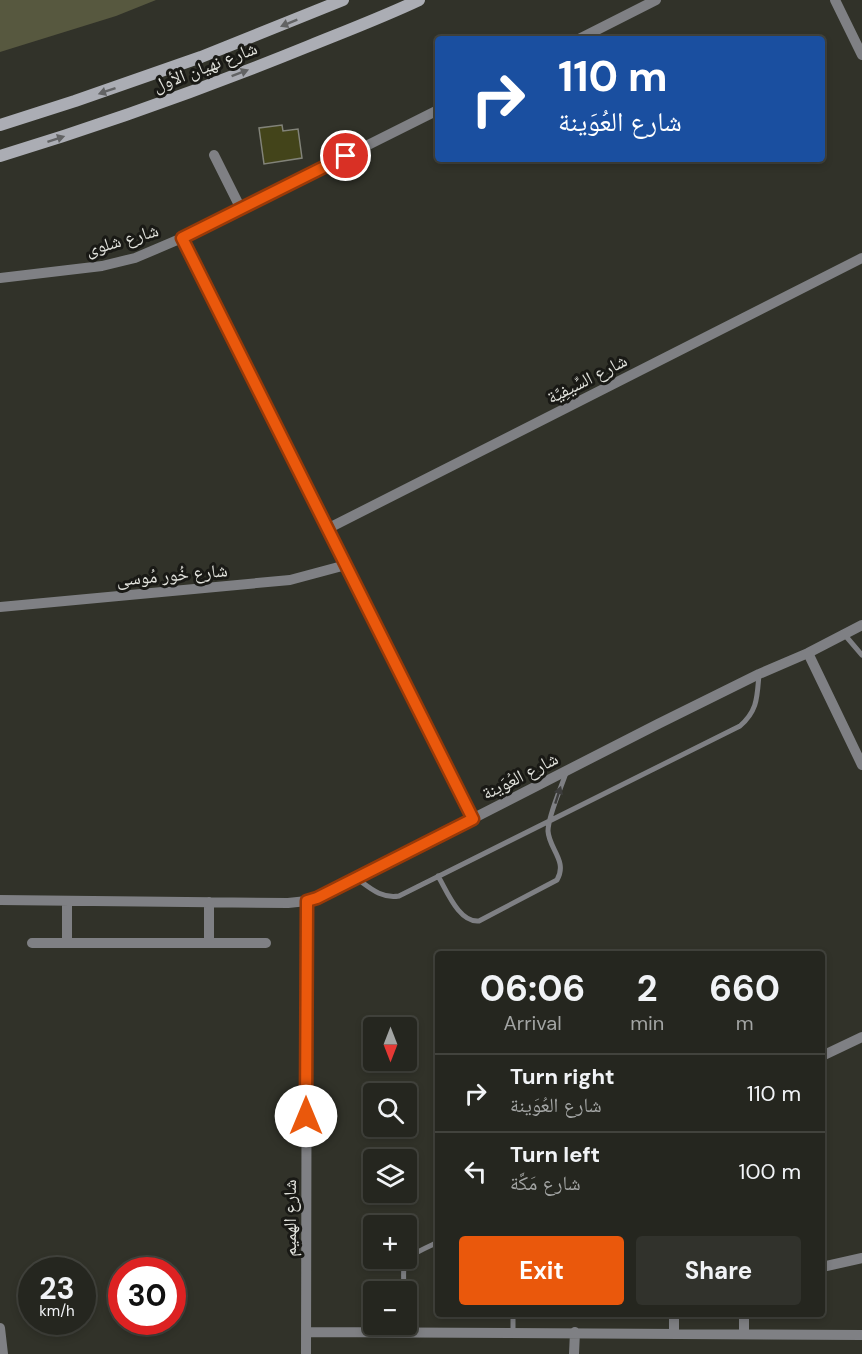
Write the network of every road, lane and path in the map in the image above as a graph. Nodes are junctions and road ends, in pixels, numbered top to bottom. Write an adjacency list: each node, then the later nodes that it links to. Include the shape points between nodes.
1 (343, 0): 8 (main road, شارع نهيان الأول, one-way to 8, via 178,66)
2 (419, 0): 10 (main road, شارع نهيان الأول, one-way to 2, via 183,95)
3 (656, 0): 5 (street)
4 (835, 0): 6 (street)
5 (585, 36)
6 (862, 55)
7 (435, 112): 11 (street, شارع شلوى)
8 (0, 125)
9 (214, 155): 11 (street)
10 (0, 156)
11 (241, 209): 12 (street, شارع شلوى)
12 (182, 238): 14 (street, شارع شلوى, via 135,258 102,266); 15 (street)
13 (862, 258): 15 (street, شارع السِّيفِيَّة)
14 (0, 278)
15 (327, 529): 16 (street)
16 (346, 565): 17 (street, شارع خُور مُوسى, via 290,580); 25 (street)
17 (0, 607)
18 (862, 625): 19 (street, شارع العُوَينة)
19 (844, 634): 20 (street, شارع العُوَينة); 21 (lane)
20 (808, 653): 22 (street, شارع العُوَينة); 23 (street)
21 (862, 655)
22 (759, 674): 24 (street, شارع العُوَينة); 26 (lane, via 757,701 740,726)
23 (862, 765)
24 (567, 771): 25 (street, شارع العُوَينة); 26 (lane, one-way to 24)
25 (473, 819): 28 (street, شارع العُوَينة)
26 (550, 820): 27 (lane); 27 (lane, via 549,835 561,862 557,880 479,921 459,911)
27 (438, 876): 28 (lane, via 393,897 379,895)
28 (356, 878): 31 (street, شارع العُوَينة)
29 (0, 900): 30 (street, شارع العُوَينة)
30 (67, 901): 32 (street, شارع العُوَينة); 34 (street)
31 (307, 901): 32 (street, شارع العُوَينة); 49 (street, شارع الهميم)
32 (209, 902): 35 (street)
33 (32, 943): 34 (street)
34 (67, 943): 35 (street)
35 (209, 943): 36 (street)
36 (266, 943)
37 (862, 1037): 38 (street)
38 (825, 1055)
39 (435, 1244): 42 (lane, via 407,1261)
40 (862, 1258): 41 (street)
41 (825, 1266)
42 (404, 1281)
43 (513, 1317): 51 (lane)
44 (674, 1317): 52 (street)
45 (744, 1317): 53 (street)
46 (0, 1328): 55 (street)
47 (417, 1329): 51 (street)
48 (363, 1330): 49 (street)
49 (306, 1332): 56 (street, شارع الهميم)
50 (575, 1332): 51 (street); 52 (street); 57 (street)
51 (513, 1333)
52 (674, 1333): 53 (street)
53 (744, 1333): 54 (street)
54 (862, 1335)
55 (3, 1354)
56 (306, 1354)
57 (574, 1354)

